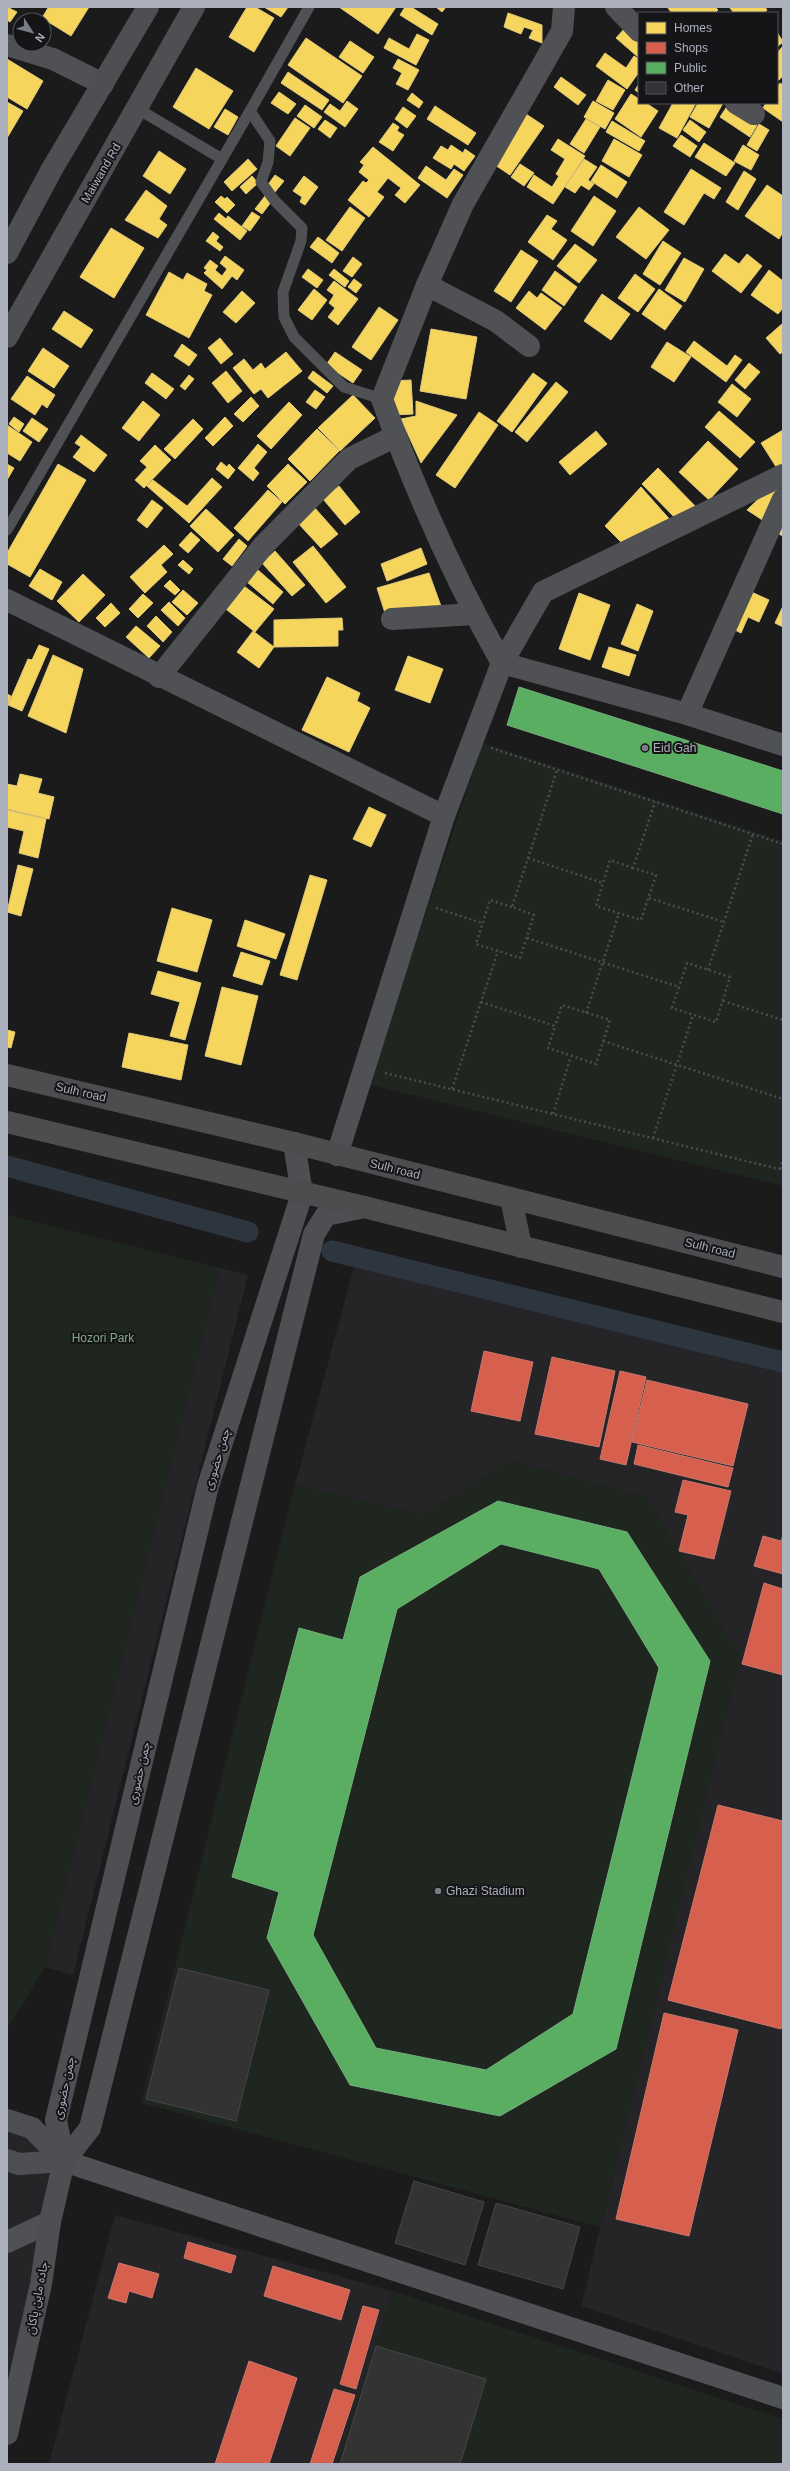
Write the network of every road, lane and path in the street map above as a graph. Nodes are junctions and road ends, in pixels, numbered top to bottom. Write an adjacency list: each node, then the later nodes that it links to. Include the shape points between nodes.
1 (148, 7): 8 (main road)
2 (194, 7): 9 (main road, Maiwand Rd)
3 (309, 7): 10 (lane)
4 (564, 7): 13 (street, via 562,31 463,204)
5 (616, 7): 6 (street)
6 (638, 30)
7 (7, 45): 8 (street, via 53,58)
8 (103, 84): 12 (main road, via 52,169)
9 (138, 109): 11 (lane); 14 (main road, Maiwand Rd)
10 (250, 111): 11 (lane); 16 (lane, via 270,141 268,162 261,182 302,228 301,241 283,292 284,317 294,337 344,387)
11 (222, 159): 20 (lane)
12 (7, 253)
13 (427, 285): 15 (street, via 496,321); 16 (street)
14 (7, 337)
15 (529, 346)
16 (382, 399): 17 (street)
17 (396, 436): 22 (street); 25 (street, via 350,459 268,540)
18 (783, 475): 24 (street, via 544,592)
19 (783, 499): 26 (street)
20 (7, 530)
21 (7, 600): 25 (street)
22 (474, 614): 23 (street); 24 (street)
23 (392, 619)
24 (502, 663): 26 (street); 31 (street)
25 (159, 677): 31 (street)
26 (687, 714): 27 (street)
27 (783, 745)
28 (489, 748): 29 (path)
29 (557, 770): 30 (path); 34 (path)
30 (655, 802): 32 (path); 35 (path)
31 (444, 816): 65 (street)
32 (753, 834): 33 (path); 41 (path)
33 (783, 844)
34 (528, 858): 36 (path); 38 (path)
35 (633, 868): 36 (path, via 610,860); 37 (path, via 656,875)
36 (603, 883): 40 (path, via 596,906)
37 (649, 898): 40 (path, via 641,920); 41 (path)
38 (512, 907): 42 (path, via 490,900); 43 (path, via 534,915)
39 (435, 908): 42 (path)
40 (619, 913): 45 (path)
41 (724, 922): 46 (path)
42 (482, 924): 44 (path, via 476,944)
43 (527, 938): 44 (path, via 520,958); 45 (path)
44 (498, 951): 49 (path)
45 (602, 962): 47 (path); 50 (path)
46 (708, 970): 47 (path, via 687,963); 48 (path, via 730,977)
47 (679, 987): 51 (path, via 672,1008)
48 (723, 1001): 51 (path, via 716,1022); 52 (path)
49 (481, 1002): 53 (path); 59 (path)
50 (586, 1013): 53 (path, via 562,1005); 54 (path, via 610,1020)
51 (693, 1015): 56 (path)
52 (783, 1020)
53 (555, 1026): 55 (path, via 548,1048)
54 (603, 1042): 55 (path, via 596,1064); 56 (path)
55 (571, 1056): 61 (path)
56 (677, 1065): 60 (path); 63 (path)
57 (380, 1072): 59 (path)
58 (7, 1075): 64 (highway, Sulh road)
59 (452, 1089): 61 (path)
60 (783, 1099)
61 (552, 1114): 63 (path)
62 (7, 1122): 68 (highway)
63 (653, 1138): 67 (path)
64 (294, 1143): 65 (highway, Sulh road); 68 (main road, چمن حضوری)
65 (337, 1155): 69 (highway, Sulh road)
66 (783, 1160): 67 (path)
67 (782, 1169)
68 (302, 1194): 70 (highway); 76 (main road, چمن حضوری, via 208,1486 56,2120)
69 (512, 1198): 71 (highway); 72 (highway, Sulh road)
70 (364, 1207): 71 (highway); 76 (main road, via 326,1215 314,1234 90,2128)
71 (522, 1247): 73 (highway)
72 (783, 1267)
73 (783, 1312)
74 (7, 2120): 76 (main road, via 32,2128)
75 (7, 2160): 76 (main road, via 19,2164)
76 (64, 2161): 77 (main road, جاده ماین پاکان); 79 (street)
77 (50, 2222): 78 (street); 80 (main road, جاده ماین پاکان, via 41,2284)
78 (7, 2242)
79 (783, 2398)
80 (7, 2434)

